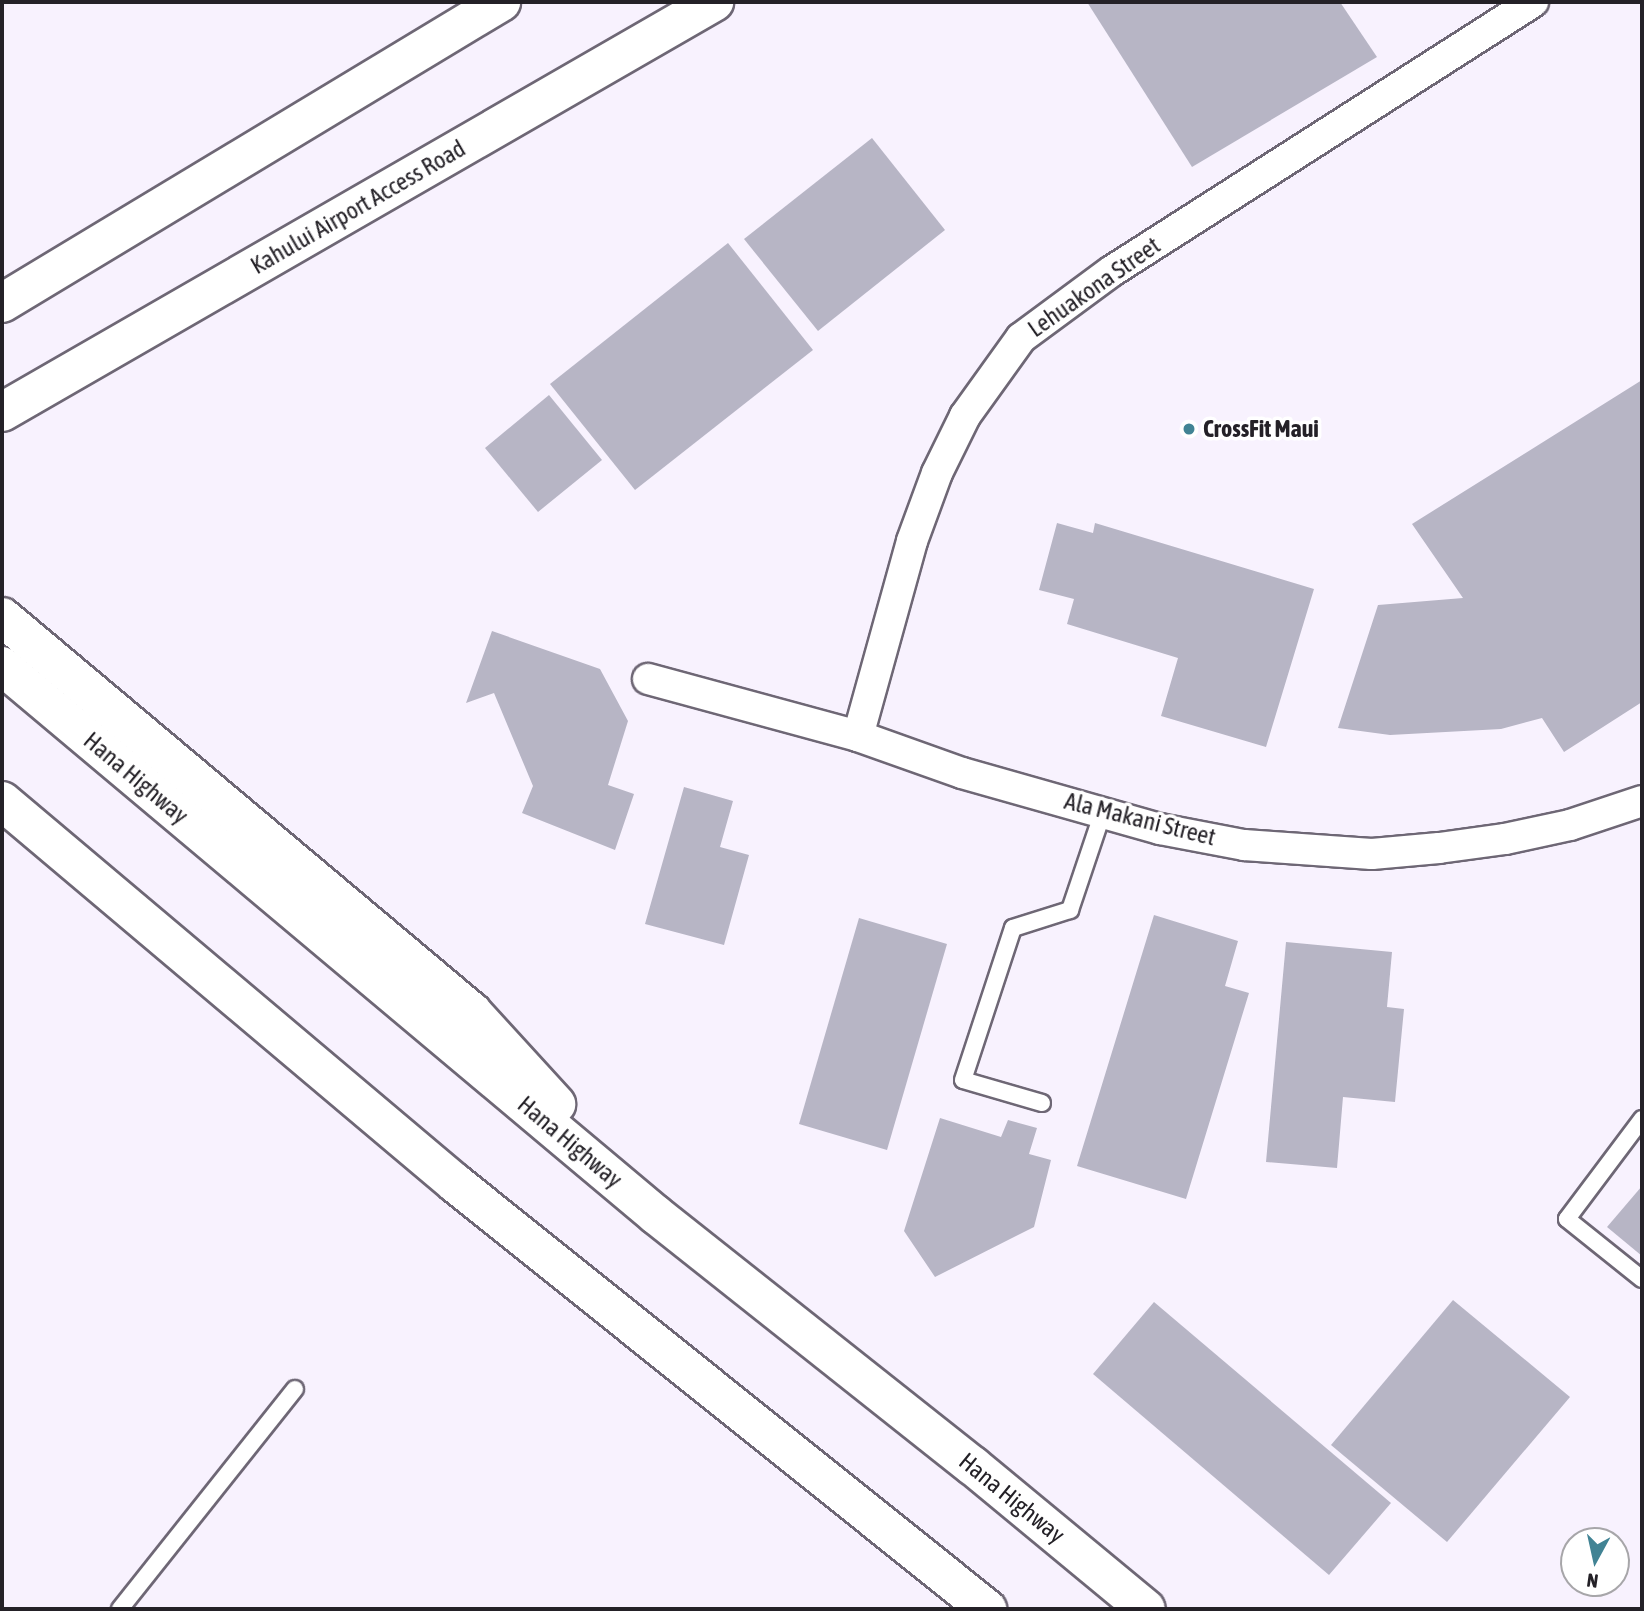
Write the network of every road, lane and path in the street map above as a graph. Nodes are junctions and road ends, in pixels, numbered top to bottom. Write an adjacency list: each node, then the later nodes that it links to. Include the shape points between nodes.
1 (501, 2): 4 (main road)
2 (714, 2): 5 (main road, Kahului Airport Access Road)
3 (1533, 2): 9 (street, Lehuakona Street, via 1112,271 1021,338 965,416 937,473 912,541)
4 (2, 303)
5 (10, 408)
6 (2, 617): 15 (main road, via 472,1012)
7 (2, 666): 15 (main road, Hana Highway)
8 (648, 679): 9 (street, Ala Makani Street)
9 (858, 736): 12 (street, Ala Makani Street, via 962,773)
10 (2, 801): 19 (main road, via 455,1184)
11 (1642, 801): 12 (street, Ala Makani Street, via 1570,825 1505,839 1372,854 1244,845 1160,829)
12 (1103, 812): 13 (lane, via 1070,911 1013,928 963,1080)
13 (1042, 1103)
14 (1642, 1119): 16 (lane, via 1567,1219)
15 (656, 1214): 20 (main road, Hana Highway)
16 (1642, 1279)
17 (295, 1389): 18 (lane)
18 (120, 1609)
19 (987, 1609)
20 (1146, 1609)

